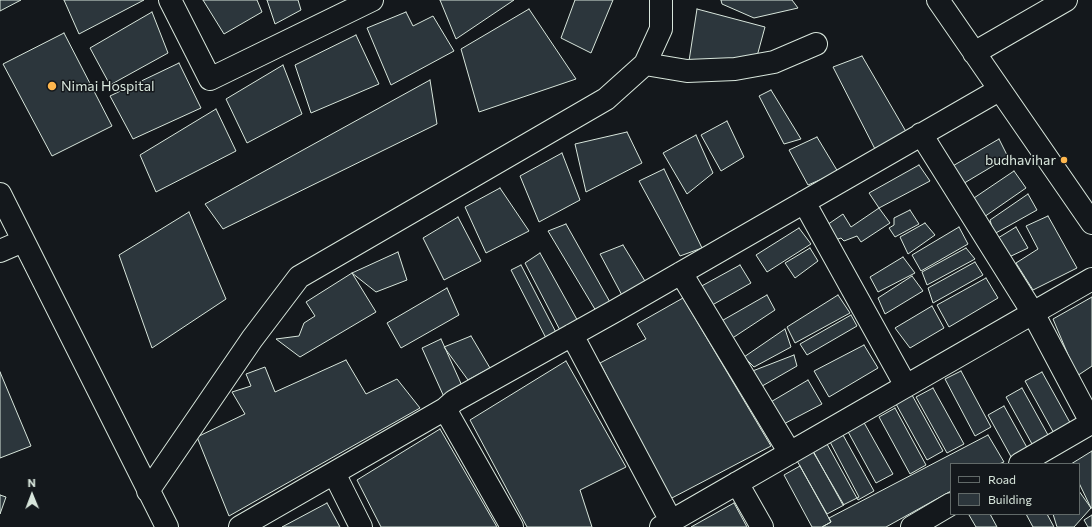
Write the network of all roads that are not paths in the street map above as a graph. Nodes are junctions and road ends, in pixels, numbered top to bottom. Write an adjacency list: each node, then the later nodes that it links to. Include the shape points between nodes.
1 (170, 0): 2 (street, via 210,79)
2 (372, 0)
3 (661, 0): 8 (street, via 661,29)
4 (938, 0): 7 (street)
5 (1066, 0): 7 (street)
6 (816, 44): 8 (street, via 774,62 735,69 687,71)
7 (974, 53): 9 (street)
8 (645, 64): 27 (street, via 606,99 300,277 252,339)
9 (999, 90): 10 (street); 13 (street)
10 (921, 134): 12 (street); 18 (street)
11 (0, 194): 14 (street)
12 (804, 202): 16 (street); 20 (street)
13 (1092, 223)
14 (23, 240): 15 (street); 27 (street)
15 (0, 251)
16 (680, 273): 19 (street); 23 (street)
17 (1092, 279): 18 (street)
18 (1033, 313): 20 (street); 22 (street)
19 (572, 335): 21 (street, via 454,401); 29 (street)
20 (906, 386): 23 (street)
21 (445, 409): 25 (street); 33 (street)
22 (1092, 423): 24 (street)
23 (790, 453): 26 (street)
24 (1022, 463)
25 (334, 473): 31 (street); 32 (street)
26 (737, 483): 29 (street); 34 (street)
27 (148, 491): 30 (street)
28 (950, 505): 35 (street)
29 (666, 524)
30 (166, 527)
31 (240, 527)
32 (361, 527)
33 (512, 527)
34 (762, 527)
35 (912, 527)

